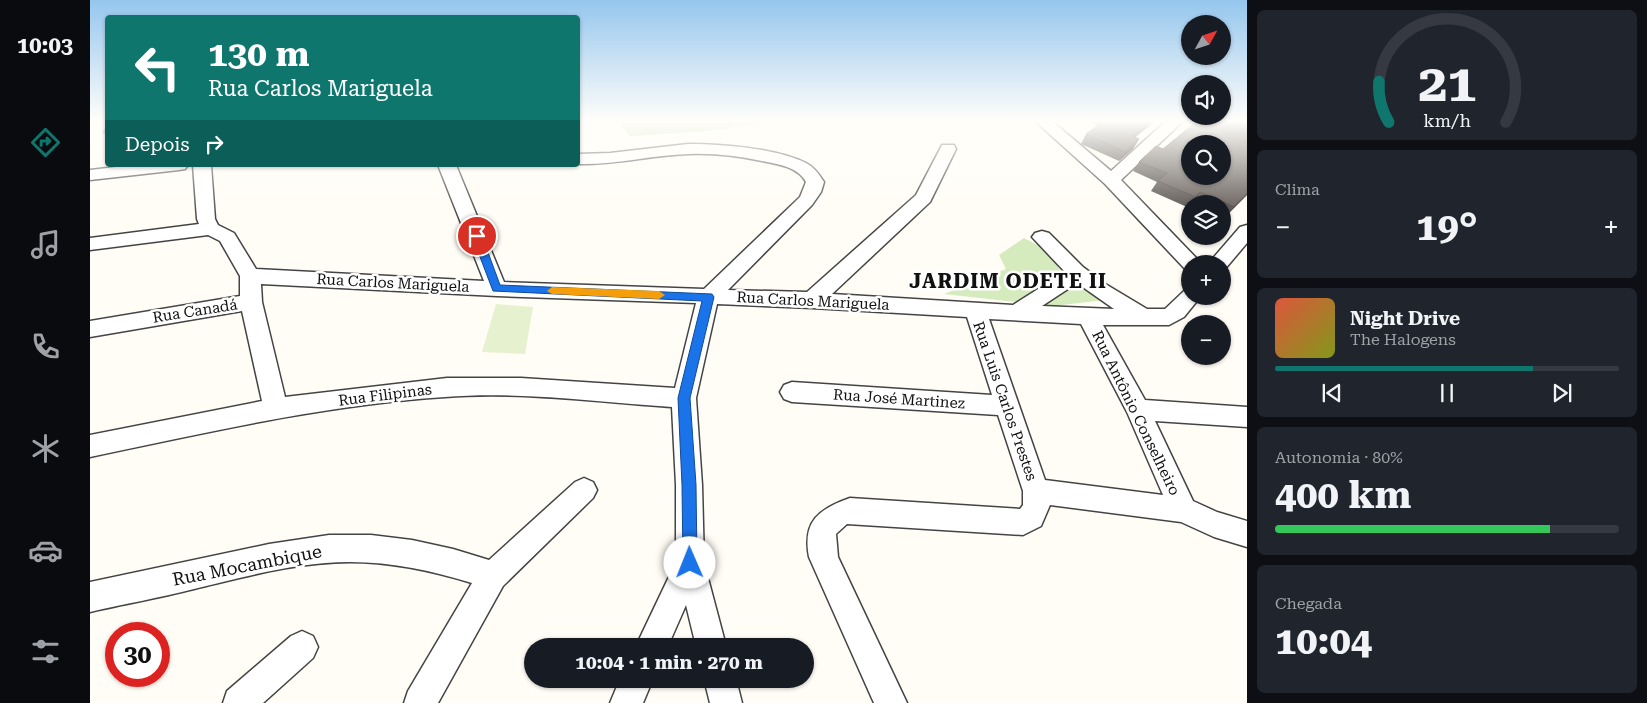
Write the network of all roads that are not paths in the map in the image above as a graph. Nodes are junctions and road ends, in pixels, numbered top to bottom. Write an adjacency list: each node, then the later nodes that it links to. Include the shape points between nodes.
1 (644, 155): 6 (street, via 612,159)
2 (752, 155): 21 (street, via 799,166 811,174 814,187 806,201)
3 (945, 155): 22 (street, via 924,198)
4 (1082, 155): 11 (street)
5 (1138, 155): 11 (street)
6 (580, 158)
7 (161, 167): 10 (street)
8 (202, 167): 12 (street, via 206,219)
9 (448, 167): 20 (street)
10 (90, 175)
11 (1111, 180): 16 (street)
12 (210, 228): 15 (street); 19 (street, via 226,237)
13 (1247, 232): 17 (street)
14 (1042, 237): 18 (street)
15 (90, 244)
16 (1183, 255)
17 (1226, 255)
18 (1077, 274): 26 (street); 28 (street, via 1111,299)
19 (250, 276): 20 (street, Rua Carlos Mariguela); 23 (street)
20 (496, 289): 21 (street, Rua Carlos Mariguela)
21 (708, 297): 22 (street, Rua Carlos Mariguela); 31 (street)
22 (812, 300): 25 (street, Rua Carlos Mariguela)
23 (251, 302): 29 (street, Rua Canadá); 33 (street, Rua Canadá)
24 (1182, 305): 28 (street, Rua Carlos Mariguela, via 1173,315)
25 (975, 310): 26 (street, Rua Carlos Mariguela); 32 (street, Rua Luis Carlos Prestes)
26 (1018, 312): 27 (street, Rua Carlos Mariguela)
27 (1088, 316): 28 (street, Rua Carlos Mariguela); 34 (street, Rua Antônio Conselheiro)
28 (1145, 317)
29 (90, 328)
30 (792, 392): 32 (street, Rua José Martinez)
31 (684, 398): 33 (street, Rua Filipinas, via 521,387 447,388); 41 (street)
32 (1007, 406): 38 (street, Rua Luis Carlos Prestes)
33 (276, 408): 36 (street, Rua Filipinas)
34 (1138, 410): 35 (street); 39 (street, Rua Antônio Conselheiro)
35 (1247, 417)
36 (90, 446)
37 (584, 490): 42 (street)
38 (1036, 492): 39 (street); 53 (street, via 1038,504 1030,519 1023,522 850,511 836,515 828,522 820,542 821,553)
39 (1183, 510): 40 (street)
40 (1247, 534)
41 (690, 563): 44 (street); 45 (street)
42 (493, 576): 43 (street, Rua Mocambique, via 422,556 370,549 329,549 276,555); 50 (street)
43 (90, 597)
44 (656, 638)
45 (710, 638)
46 (302, 647): 49 (street)
47 (634, 688): 51 (street)
48 (722, 688): 52 (street)
49 (240, 703)
50 (420, 703)
51 (626, 703)
52 (726, 703)
53 (891, 703)

